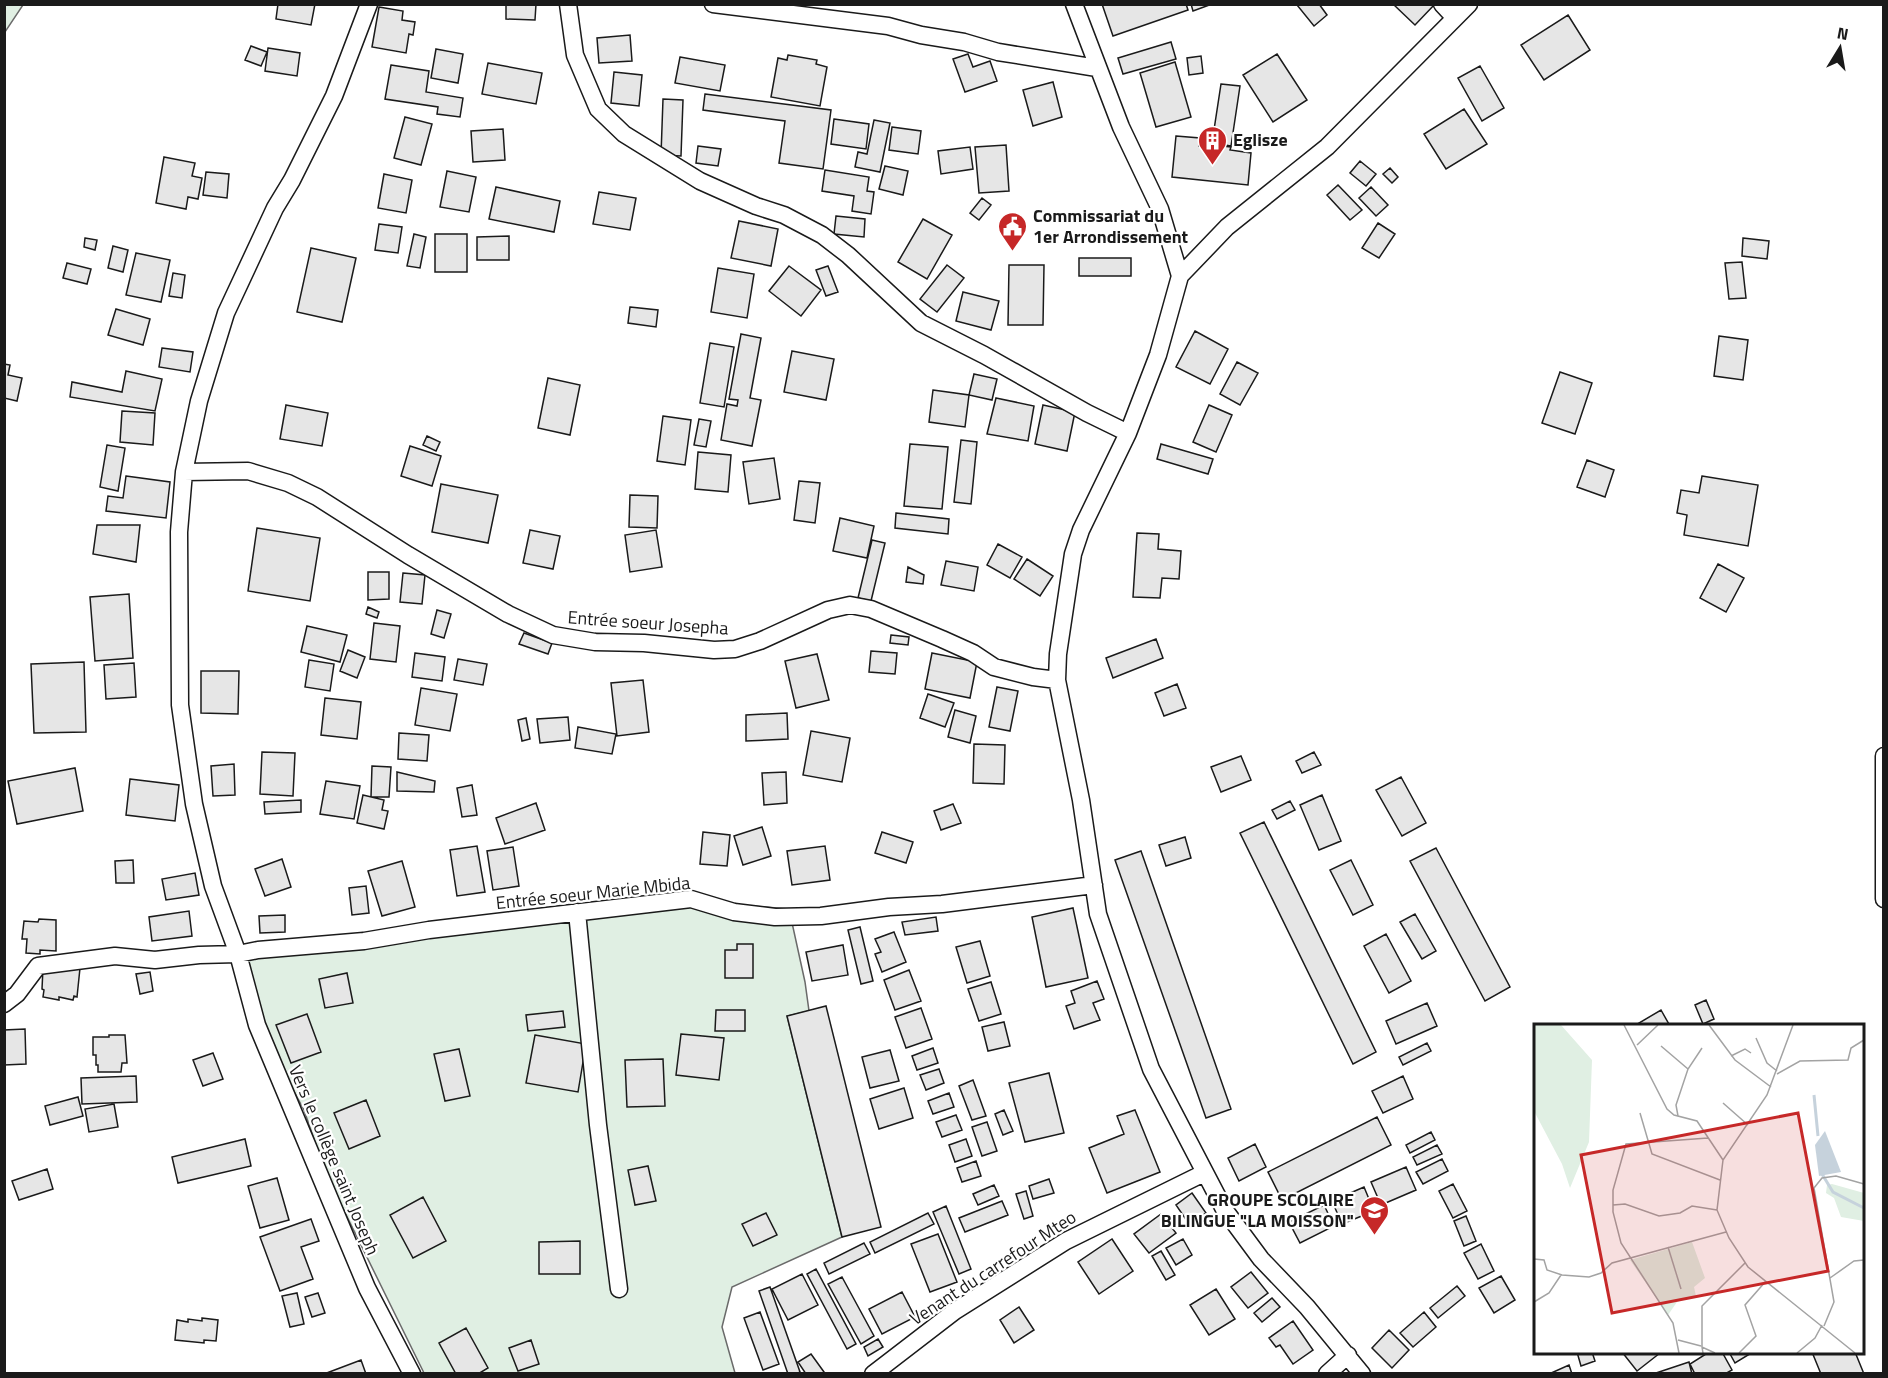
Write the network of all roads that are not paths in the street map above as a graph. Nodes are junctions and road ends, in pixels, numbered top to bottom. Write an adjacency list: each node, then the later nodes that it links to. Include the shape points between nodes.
1 (369, 4): 11 (street, Vers le collège saint Joseph, via 334,96 226,313 199,401)
2 (568, 4): 10 (street, via 574,55 598,109 624,134 700,181 822,235 921,323)
3 (713, 4): 8 (street, via 888,26 998,52)
4 (1074, 4): 8 (street)
5 (1442, 4): 7 (street)
6 (1469, 4): 7 (street)
7 (1455, 18): 9 (street, via 1327,147 1227,227)
8 (1097, 68): 9 (street, via 1160,209)
9 (1180, 276): 10 (street, via 1158,355)
10 (1128, 433): 12 (street, via 1073,554)
11 (184, 472): 12 (street, Entrée soeur Josepha, via 248,471 288,483 317,496 508,614 553,635 595,642 735,649 828,610 850,605 871,609 942,639 994,667); 17 (street, Vers le collège saint Joseph, via 179,532 180,705 194,804 213,886)
12 (1057, 680): 14 (street)
13 (1884, 756): 15 (street)
14 (1094, 885): 16 (street, Entrée soeur Marie Mbida, via 821,916 776,917 734,912 692,899); 19 (street, via 1098,914 1151,1069)
15 (1884, 899)
16 (577, 912): 17 (street, Entrée soeur Marie Mbida); 20 (street)
17 (238, 954): 18 (street, Entrée soeur Marie Mbida, via 155,960 115,956 38,966 17,994); 22 (street, Vers le collège saint Joseph, via 257,1025 320,1178 367,1288)
18 (4, 1004)
19 (1204, 1173): 21 (street, via 1224,1209 1261,1259); 23 (street, Venant du carrefour Mteo, via 1066,1241 956,1311)
20 (619, 1289)
21 (1348, 1355): 24 (street); 25 (street)
22 (412, 1374)
23 (873, 1374)
24 (1327, 1374)
25 (1362, 1374)

